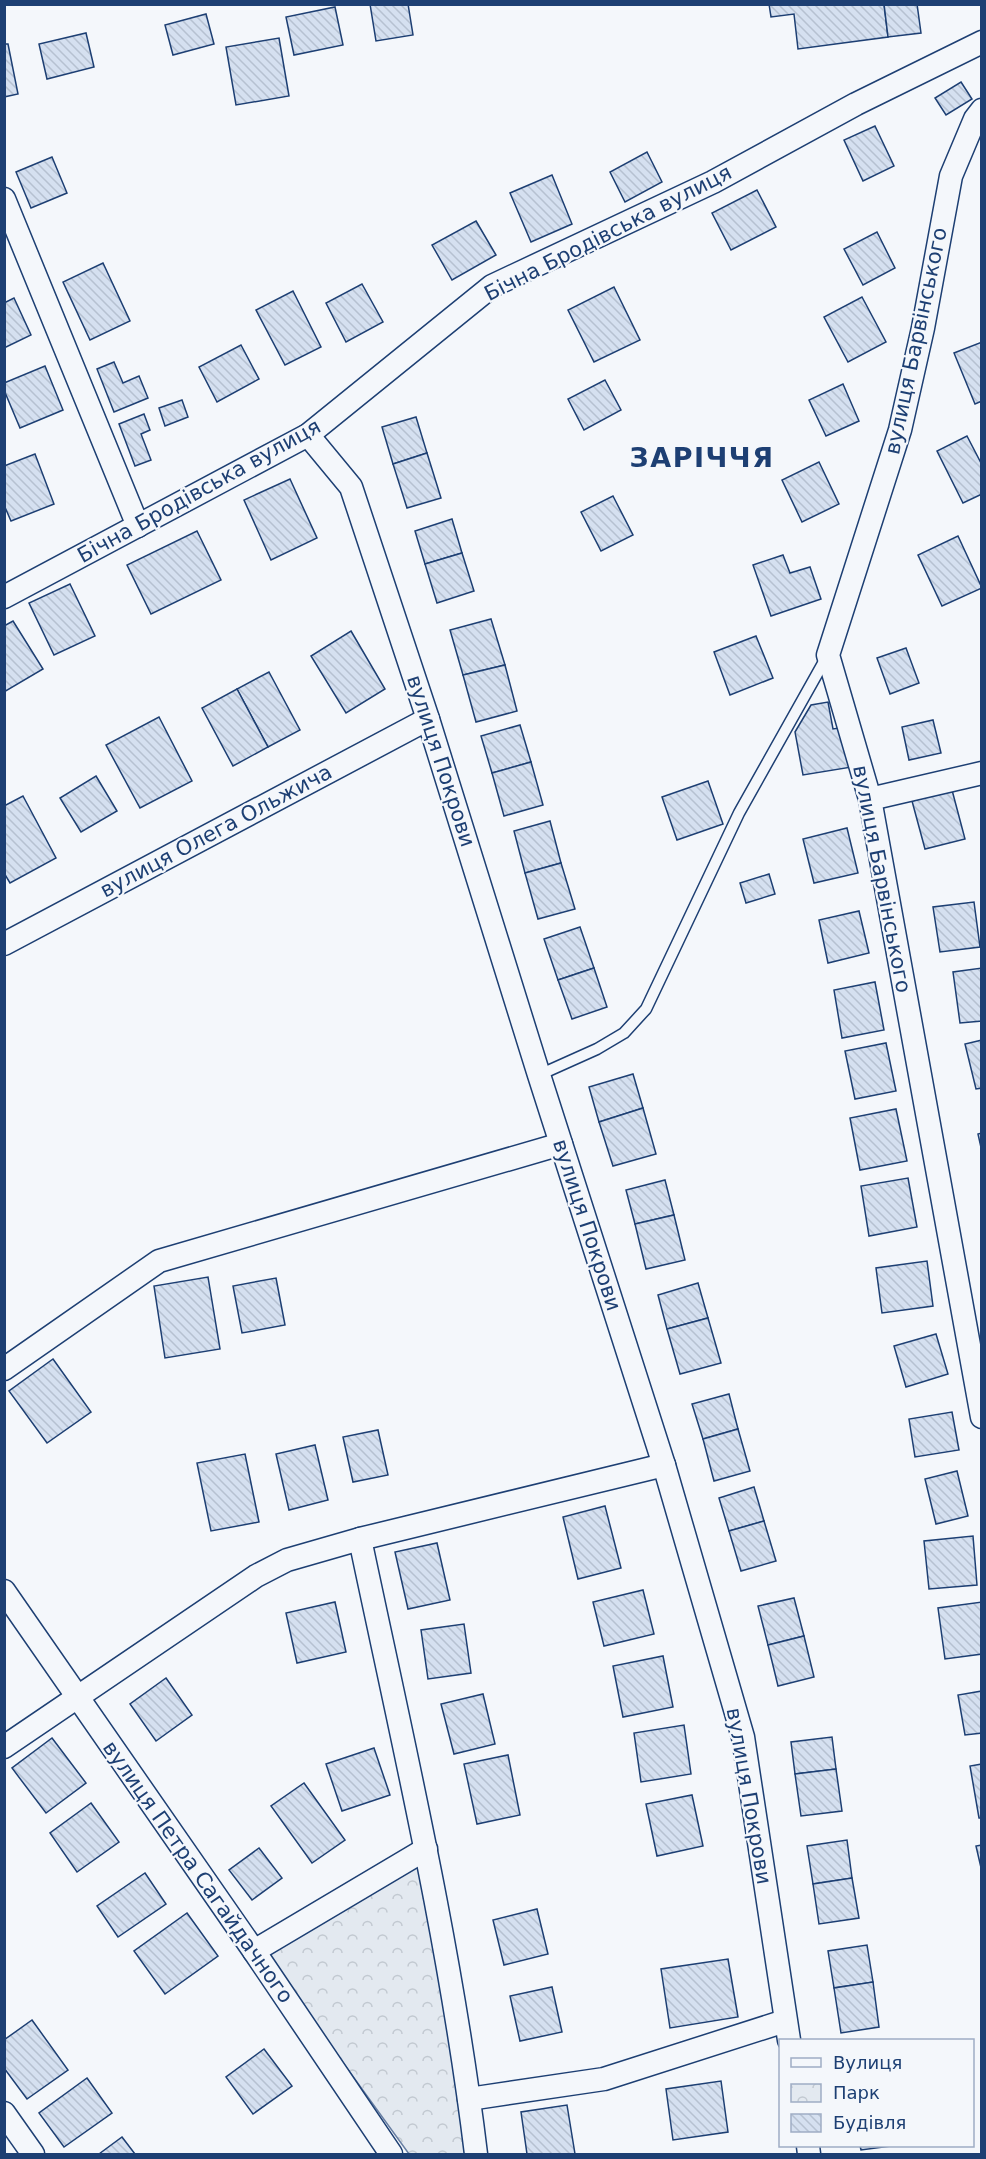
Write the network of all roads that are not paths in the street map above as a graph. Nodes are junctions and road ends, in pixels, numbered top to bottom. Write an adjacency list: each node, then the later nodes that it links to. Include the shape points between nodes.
1 (981, 42): 4 (street, Бічна Бродівська вулиця, via 713,182 492,286)
2 (981, 110): 7 (street, вулиця Барвінського, via 951,176 900,430)
3 (4, 199): 5 (street)
4 (308, 435): 5 (street, Бічна Бродівська вулиця); 8 (street, вулиця Покрови, via 351,487)
5 (138, 526): 6 (street, Бічна Бродівська вулиця)
6 (4, 597)
7 (828, 655): 10 (street, вулиця Барвінського); 12 (lane, via 739,813 646,1009 624,1033)
8 (428, 719): 11 (street, вулиця Олега Ольжича); 12 (street, вулиця Покрови)
9 (981, 773): 10 (street)
10 (870, 799): 15 (street, вулиця Барвінського)
11 (4, 944)
12 (539, 1075): 13 (street, вулиця Покрови)
13 (561, 1144): 14 (street, via 159,1261); 16 (street, вулиця Покрови)
14 (4, 1369)
15 (981, 1417)
16 (664, 1465): 17 (street); 23 (street, вулиця Покрови, via 742,1737)
17 (360, 1539): 19 (street, via 287,1560 256,1576); 21 (street)
18 (4, 1591): 19 (street, вулиця Петра Сагайдачного)
19 (77, 1698): 20 (street); 22 (street, вулиця Петра Сагайдачного)
20 (4, 1747)
21 (426, 1849): 22 (street); 24 (street)
22 (254, 1951): 26 (street, вулиця Петра Сагайдачного)
23 (787, 2031): 24 (street, via 604,2079)
24 (469, 2099): 28 (street)
25 (4, 2113): 27 (street)
26 (387, 2153)
27 (33, 2154)
28 (476, 2154)

